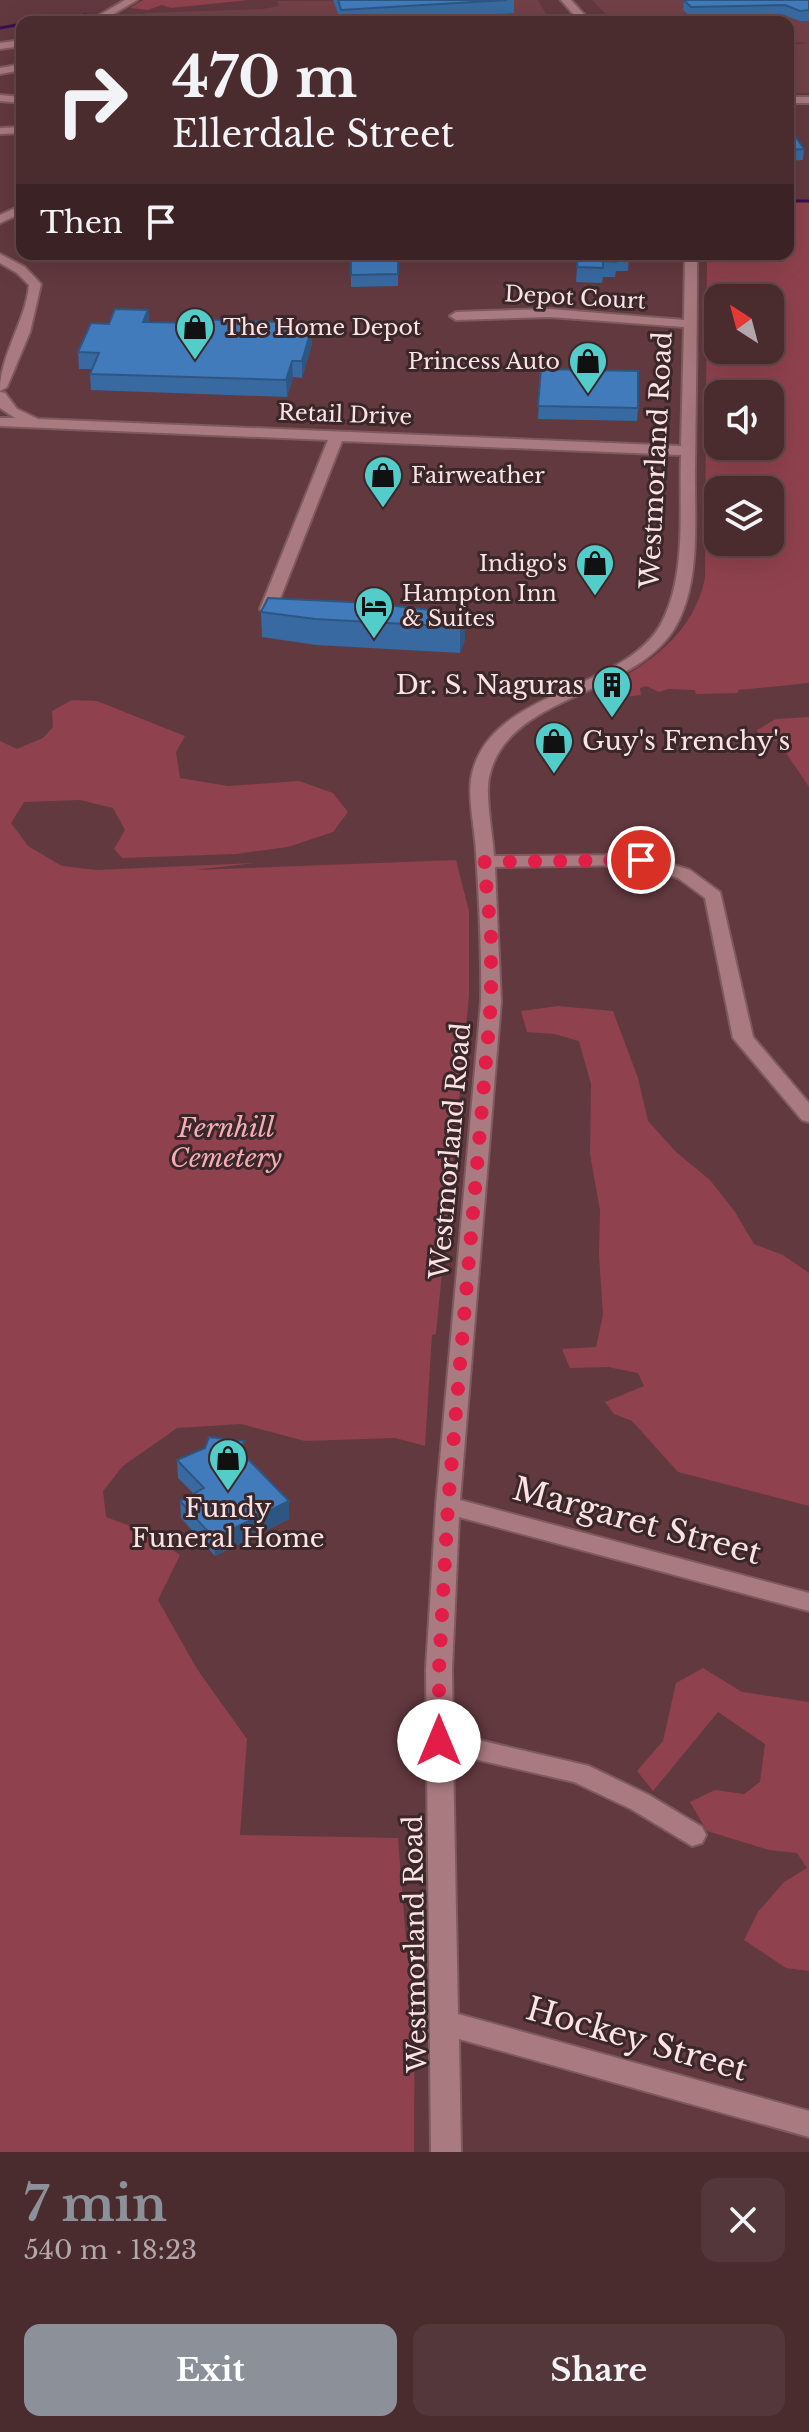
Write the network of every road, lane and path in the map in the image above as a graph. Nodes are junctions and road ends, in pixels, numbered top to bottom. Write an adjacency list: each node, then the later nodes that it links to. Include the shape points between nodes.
1 (132, 0): 3 (street)
2 (566, 0): 4 (street)
3 (104, 16)
4 (581, 16)
5 (0, 258): 9 (street, via 35,284 23,332)
6 (691, 260): 8 (street, Westmorland Road)
7 (456, 316): 8 (street, Depot Court, via 550,313)
8 (692, 324): 11 (street, Westmorland Road)
9 (0, 387)
10 (0, 396): 13 (street, via 13,413)
11 (689, 417): 16 (street, via 662,439); 17 (street, Westmorland Road)
12 (0, 422): 13 (street, Retail Drive)
13 (51, 424): 14 (street); 15 (street, Retail Drive)
14 (0, 431)
15 (337, 436): 16 (street, Retail Drive); 19 (street)
16 (605, 448): 17 (street, Retail Drive); 18 (street, via 663,458)
17 (689, 451): 18 (street, Westmorland Road)
18 (688, 480): 20 (street, Westmorland Road, via 681,591 664,632 632,660 555,699 500,738 480,779)
19 (268, 609)
20 (484, 862): 21 (street, via 641,860 684,874 714,896 743,1038); 22 (street, Westmorland Road, via 491,934 489,1047)
21 (809, 1116)
22 (448, 1505): 23 (street, Margaret Street); 24 (street, Westmorland Road)
23 (809, 1602)
24 (439, 1741): 25 (street, via 590,1777); 26 (street, Westmorland Road)
25 (692, 1835)
26 (446, 2023): 27 (street, Hockey Street); 28 (street, Westmorland Road)
27 (809, 2124)
28 (446, 2152)

